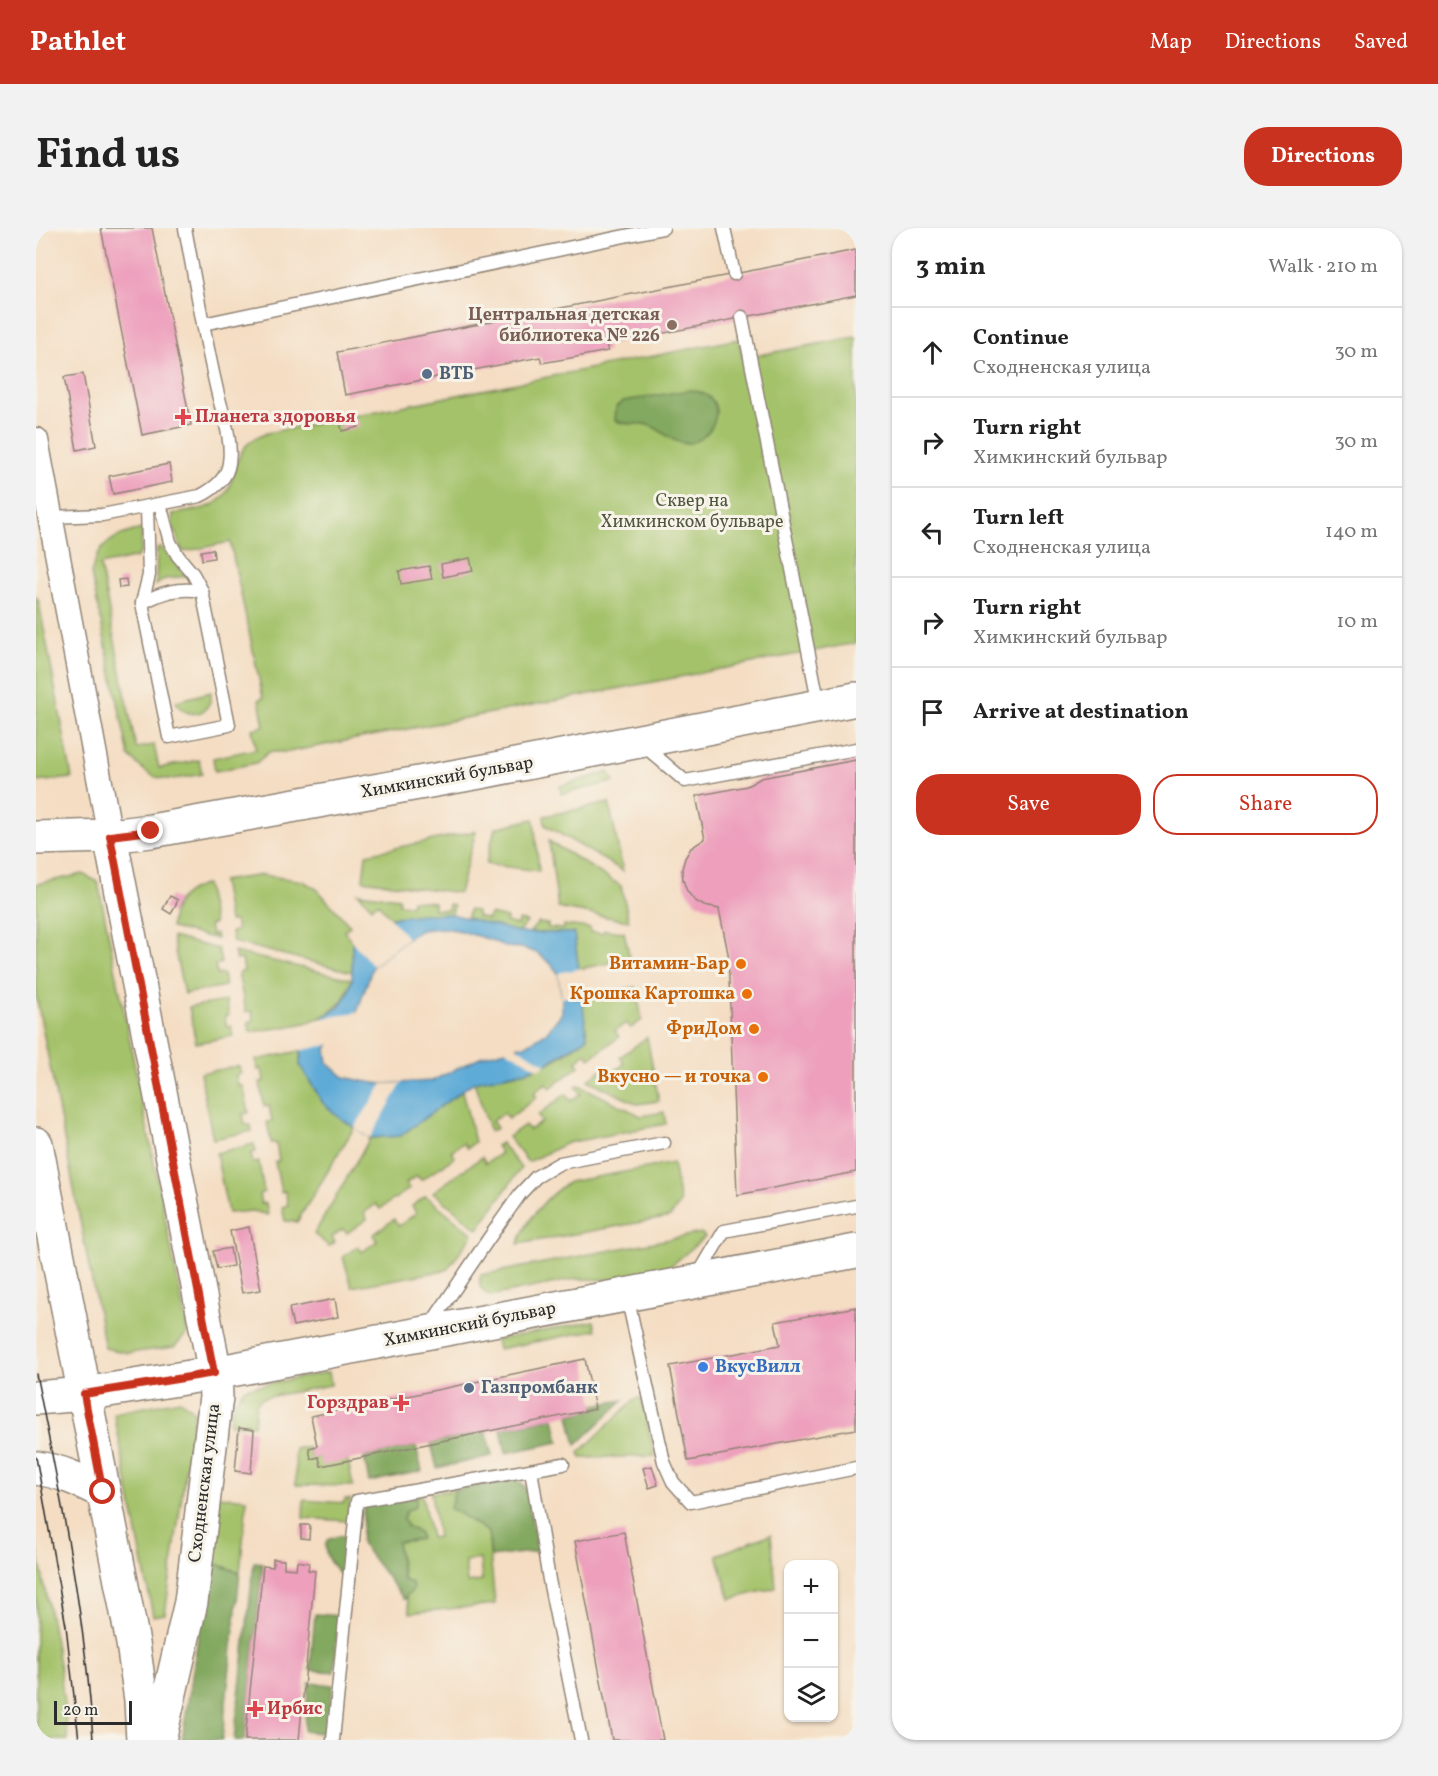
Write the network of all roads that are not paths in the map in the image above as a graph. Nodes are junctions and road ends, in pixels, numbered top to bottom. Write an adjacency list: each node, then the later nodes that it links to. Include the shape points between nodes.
1 (185, 228): 6 (lane)
2 (663, 228): 6 (lane)
3 (724, 228): 4 (lane)
4 (734, 274)
5 (742, 317): 14 (lane)
6 (203, 324): 8 (lane, via 228,435 229,463 214,489)
7 (36, 440): 10 (street)
8 (160, 504): 9 (lane); 11 (lane, via 170,542)
9 (147, 507): 10 (lane, via 102,515); 12 (lane, via 149,575)
10 (43, 518): 17 (street)
11 (202, 591): 12 (lane, via 175,590); 12 (lane, via 229,725 170,737)
12 (142, 603)
13 (856, 699): 14 (main road, Химкинский бульвар)
14 (819, 706): 15 (main road, Химкинский бульвар)
15 (639, 742): 16 (lane, via 685,782); 17 (main road, Химкинский бульвар)
16 (856, 749)
17 (110, 836): 18 (main road, Химкинский бульвар); 26 (main road, Сходненская улица)
18 (36, 838)
19 (664, 1143): 25 (lane, via 560,1163 536,1177 520,1194)
20 (36, 1144): 27 (main road)
21 (856, 1206): 23 (lane, via 724,1231)
22 (856, 1251): 23 (main road, Химкинский бульвар)
23 (693, 1282): 24 (main road, Химкинский бульвар)
24 (627, 1295): 25 (main road, Химкинский бульвар); 31 (lane, via 664,1462 673,1482 691,1502)
25 (425, 1333): 26 (main road, Химкинский бульвар)
26 (214, 1373): 27 (main road, Химкинский бульвар); 35 (main road, Сходненская улица, via 216,1397 190,1602)
27 (84, 1394): 28 (main road); 33 (main road)
28 (36, 1398)
29 (563, 1464): 32 (lane)
30 (36, 1468): 33 (main road, via 75,1478)
31 (856, 1468)
32 (531, 1470): 36 (lane, via 357,1501); 37 (lane)
33 (103, 1492): 34 (main road, via 133,1643)
34 (143, 1740)
35 (159, 1740)
36 (333, 1740)
37 (581, 1740)

